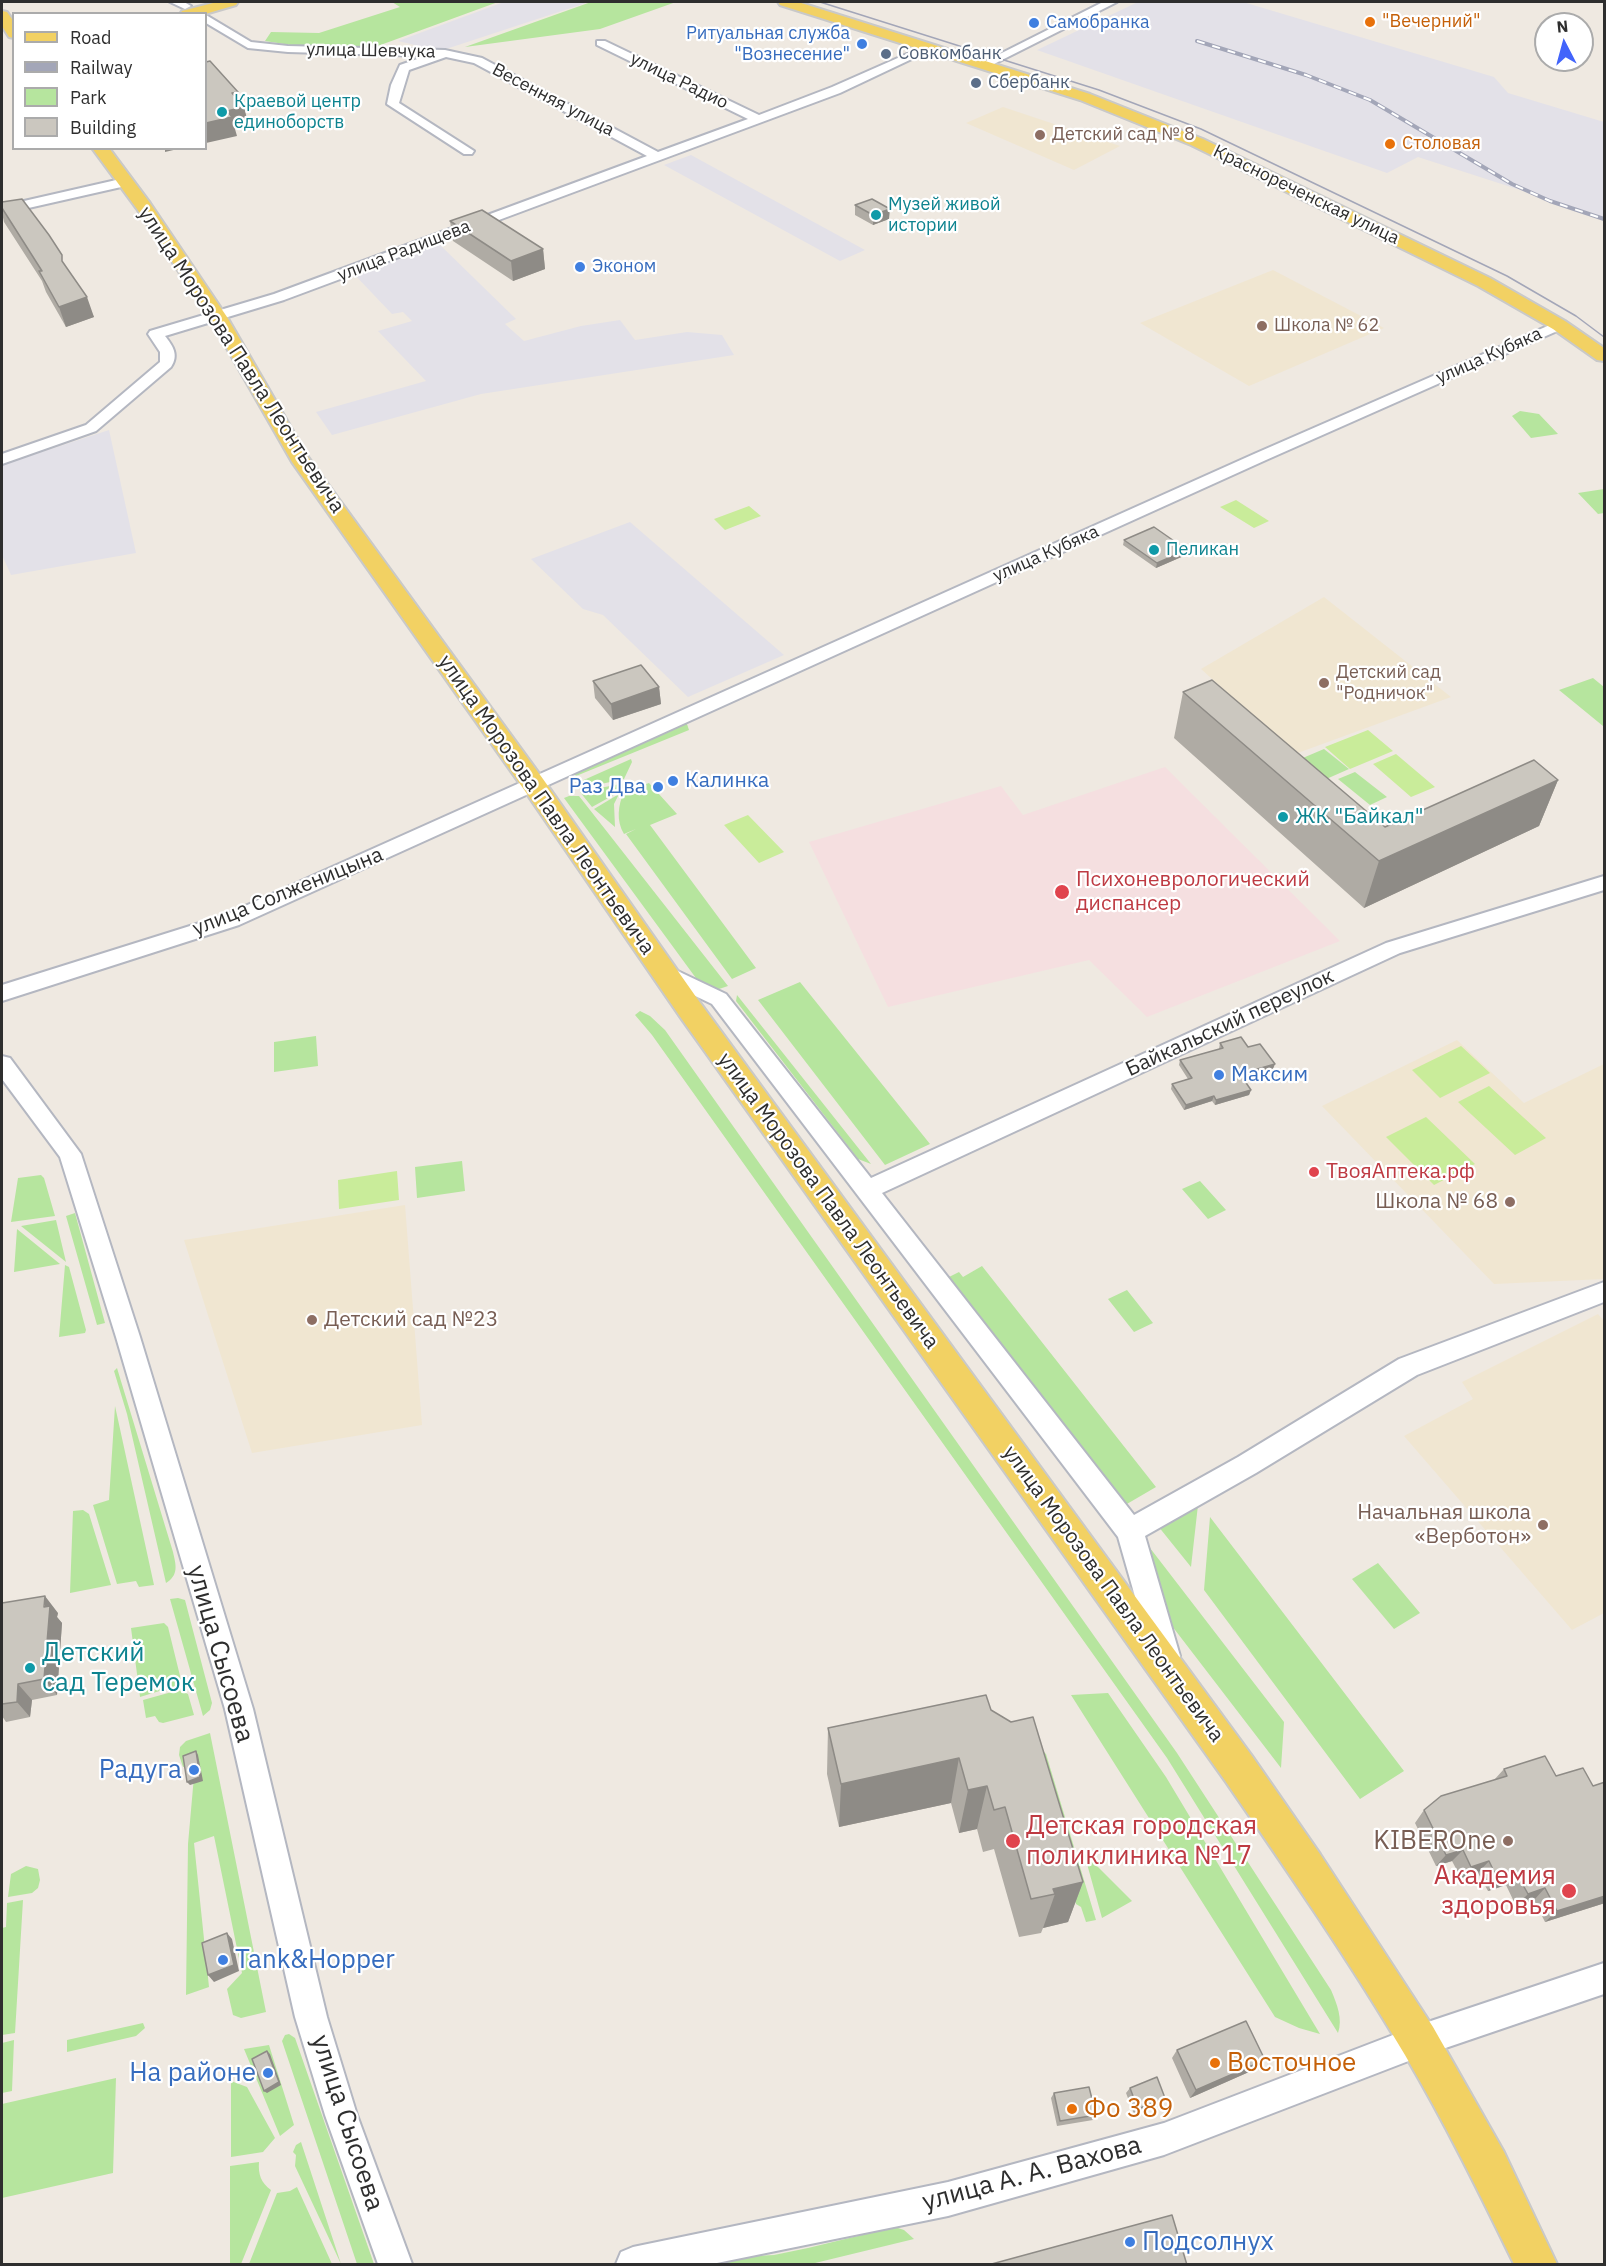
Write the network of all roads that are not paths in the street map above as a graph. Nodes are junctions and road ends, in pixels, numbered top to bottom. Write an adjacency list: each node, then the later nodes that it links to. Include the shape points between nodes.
1 (231, 2): 5 (main road)
2 (247, 2): 6 (main road)
3 (785, 2): 11 (main road, Краснореченская улица)
4 (1111, 2): 13 (street)
5 (183, 7)
6 (207, 13)
7 (2, 15): 9 (main road)
8 (207, 19): 12 (street, улица Шевчука, via 248,45)
9 (12, 31)
10 (601, 43): 14 (street, улица Радио)
11 (929, 48): 13 (main road, Краснореченская улица); 14 (street, улица Радищева, via 836,90)
12 (445, 53): 16 (street, улица Шевчука, via 404,68 393,104); 17 (street, Весенняя улица, via 478,60)
13 (984, 65): 21 (main road, Краснореченская улица, via 1084,97 1197,142 1467,273)
14 (758, 119): 17 (street, улица Радищева)
15 (101, 150): 18 (main road, улица Морозова Павла Леонтьевича)
16 (468, 151)
17 (657, 156): 20 (street, улица Радищева)
18 (125, 182): 19 (street); 20 (main road, улица Морозова Павла Леонтьевича)
19 (2, 210)
20 (218, 317): 23 (street, улица Радищева, via 156,334 170,355 166,364 91,428); 24 (main road, улица Морозова Павла Леонтьевича, via 299,458)
21 (1559, 325): 22 (main road, Краснореченская улица); 24 (street, улица Кубяка)
22 (1605, 356)
23 (2, 459)
24 (534, 785): 26 (main road, улица Морозова Павла Леонтьевича); 27 (street, улица Солженицына, via 232,920)
25 (1605, 883): 29 (street, Байкальский переулок, via 1393,948)
26 (665, 973): 29 (street, via 718,999); 32 (main road, улица Морозова Павла Леонтьевича)
27 (2, 993)
28 (2, 1064): 35 (street, улица Сысоева, via 70,1154 239,1709 311,2017 341,2115)
29 (867, 1190): 31 (street)
30 (1605, 1292): 31 (street, via 1408,1367)
31 (1130, 1531): 32 (street)
32 (1172, 1677): 34 (main road, улица Морозова Павла Леонтьевича, via 1307,1867)
33 (1605, 1979): 34 (street, улица А. А. Вахова)
34 (1419, 2041): 36 (street, улица А. А. Вахова, via 1164,2139 948,2199); 37 (main road, улица Морозова Павла Леонтьевича, via 1489,2168)
35 (396, 2265)
36 (633, 2265)
37 (1536, 2265)

